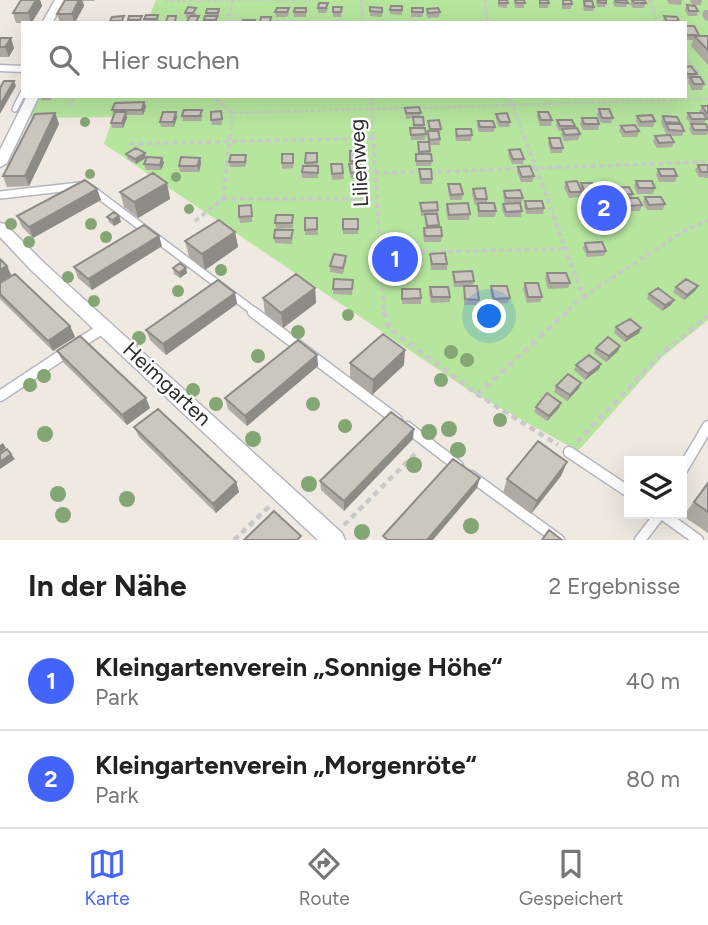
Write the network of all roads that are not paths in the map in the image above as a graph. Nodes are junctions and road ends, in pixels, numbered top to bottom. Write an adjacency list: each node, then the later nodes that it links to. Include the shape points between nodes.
1 (60, 0): 2 (street)
2 (48, 21)
3 (21, 66): 4 (street)
4 (0, 68)
5 (21, 97): 7 (lane)
6 (32, 98): 8 (street)
7 (15, 109)
8 (0, 163)
9 (0, 195): 20 (lane, via 86,186)
10 (0, 228): 11 (street, Heimgarten)
11 (105, 327): 12 (lane); 19 (street, Heimgarten)
12 (0, 396)
13 (708, 426): 15 (lane)
14 (569, 452): 16 (lane)
15 (687, 462)
16 (624, 489)
17 (657, 519): 21 (lane)
18 (668, 519): 22 (lane)
19 (332, 539)
20 (559, 540)
21 (640, 540)
22 (698, 540)

